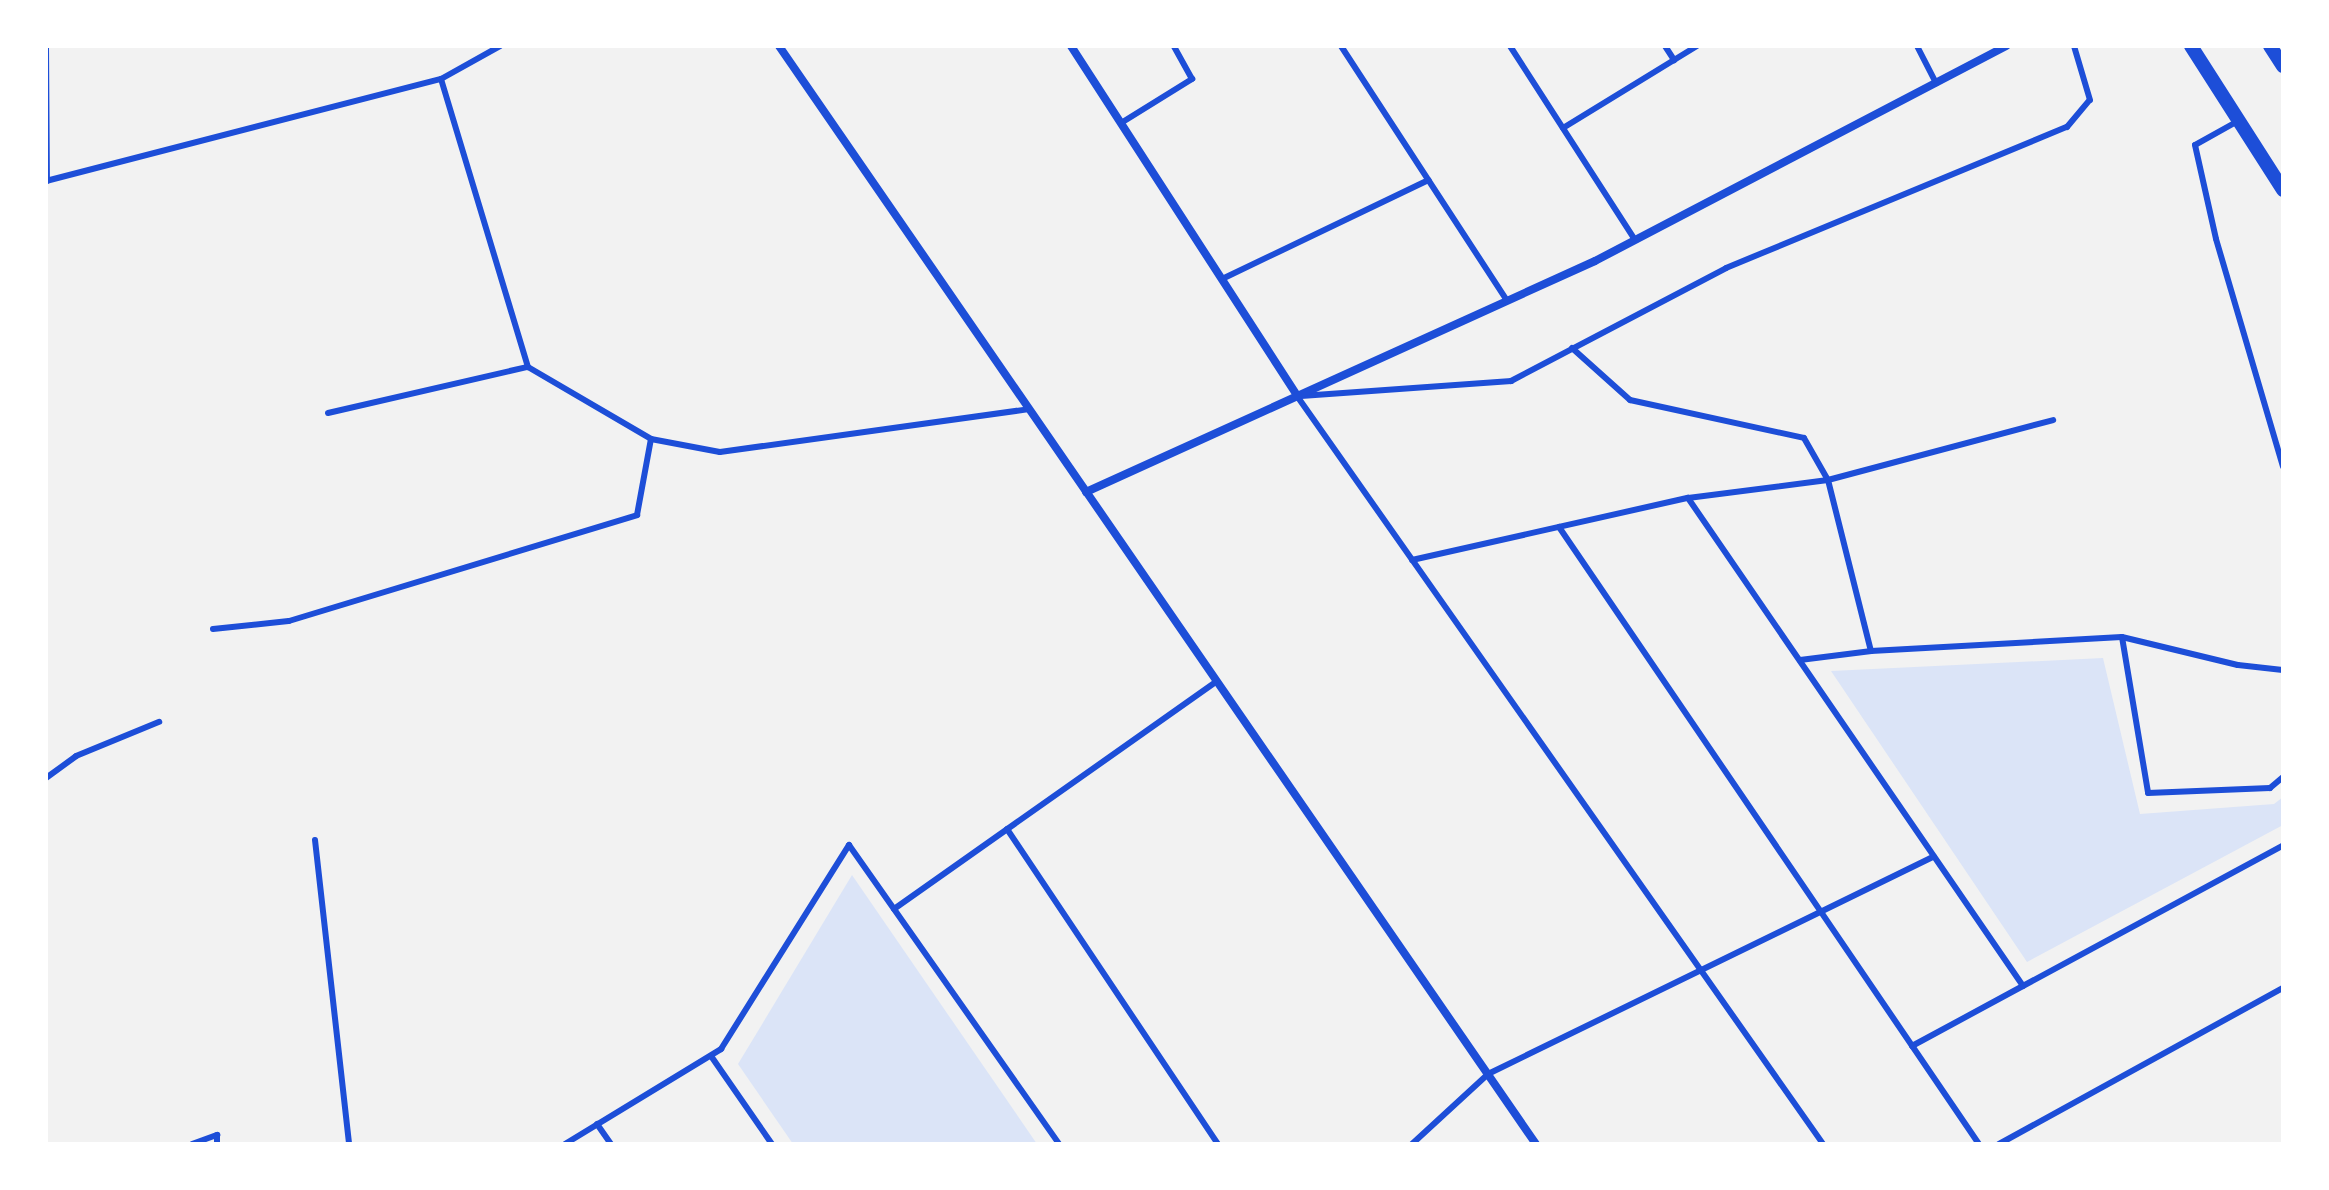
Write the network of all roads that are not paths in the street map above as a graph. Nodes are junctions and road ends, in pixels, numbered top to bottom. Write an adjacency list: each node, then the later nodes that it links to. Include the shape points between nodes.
1 (46, 46): 23 (lane)
2 (500, 46): 17 (lane)
3 (779, 46): 31 (street)
4 (1071, 46): 20 (street)
5 (1174, 46): 20 (lane, via 1192,79)
6 (1341, 46): 22 (lane)
7 (1510, 46): 21 (lane)
8 (1665, 46): 15 (lane)
9 (1697, 46): 15 (lane)
10 (1917, 46): 18 (lane)
11 (2006, 46): 18 (street)
12 (2074, 46): 28 (lane, via 2090,100 2067,127 1726,268)
13 (2191, 46): 19 (street)
14 (2270, 46): 16 (street)
15 (1674, 60): 21 (lane)
16 (2283, 66)
17 (441, 79): 23 (lane); 29 (lane)
18 (1936, 83): 25 (street)
19 (2238, 121): 24 (street); 35 (lane, via 2195,145 2216,239)
20 (1121, 123): 26 (street)
21 (1563, 128): 25 (lane)
22 (1429, 180): 26 (lane); 27 (lane)
23 (46, 181)
24 (2283, 190)
25 (1635, 240): 27 (street)
26 (1222, 279): 30 (street)
27 (1507, 301): 30 (street)
28 (1572, 348): 30 (lane, via 1511,381); 36 (lane, via 1630,400 1804,438)
29 (528, 367): 32 (lane); 34 (lane)
30 (1297, 396): 37 (street); 40 (lane)
31 (1029, 409): 34 (lane, via 720,452); 37 (street)
32 (328, 413)
33 (2053, 420): 36 (lane)
34 (651, 439): 41 (lane, via 637,515 289,621)
35 (2283, 466)
36 (1828, 480): 38 (lane); 43 (lane)
37 (1086, 492): 46 (street)
38 (1688, 498): 39 (lane); 44 (lane)
39 (1559, 527): 40 (lane); 55 (lane)
40 (1412, 560): 56 (lane)
41 (213, 629)
42 (2122, 637): 43 (lane); 45 (lane, via 2238,665); 48 (lane, via 2148,793 2270,788)
43 (1871, 651): 44 (lane)
44 (1800, 660): 53 (lane)
45 (2283, 670)
46 (1217, 681): 50 (lane); 61 (street)
47 (159, 722): 49 (lane, via 76,756)
48 (2283, 777)
49 (46, 778)
50 (1007, 829): 54 (lane); 70 (lane)
51 (315, 840): 65 (lane)
52 (2283, 845): 57 (lane)
53 (1934, 856): 55 (lane); 57 (lane)
54 (894, 909): 60 (lane, via 849,845 721,1049); 69 (lane)
55 (1822, 913): 56 (lane); 59 (lane)
56 (1702, 973): 61 (lane); 73 (lane)
57 (2023, 986): 59 (lane)
58 (2283, 988): 75 (lane)
59 (1912, 1046): 74 (lane)
60 (711, 1056): 62 (lane); 68 (lane)
61 (1488, 1074): 71 (lane); 72 (street)
62 (597, 1124): 66 (lane); 67 (lane)
63 (192, 1144): 64 (lane, via 217,1135)
64 (217, 1144)
65 (349, 1144)
66 (565, 1144)
67 (611, 1144)
68 (772, 1144)
69 (1059, 1144)
70 (1218, 1144)
71 (1412, 1144)
72 (1536, 1144)
73 (1823, 1144)
74 (1979, 1144)
75 (1999, 1144)

